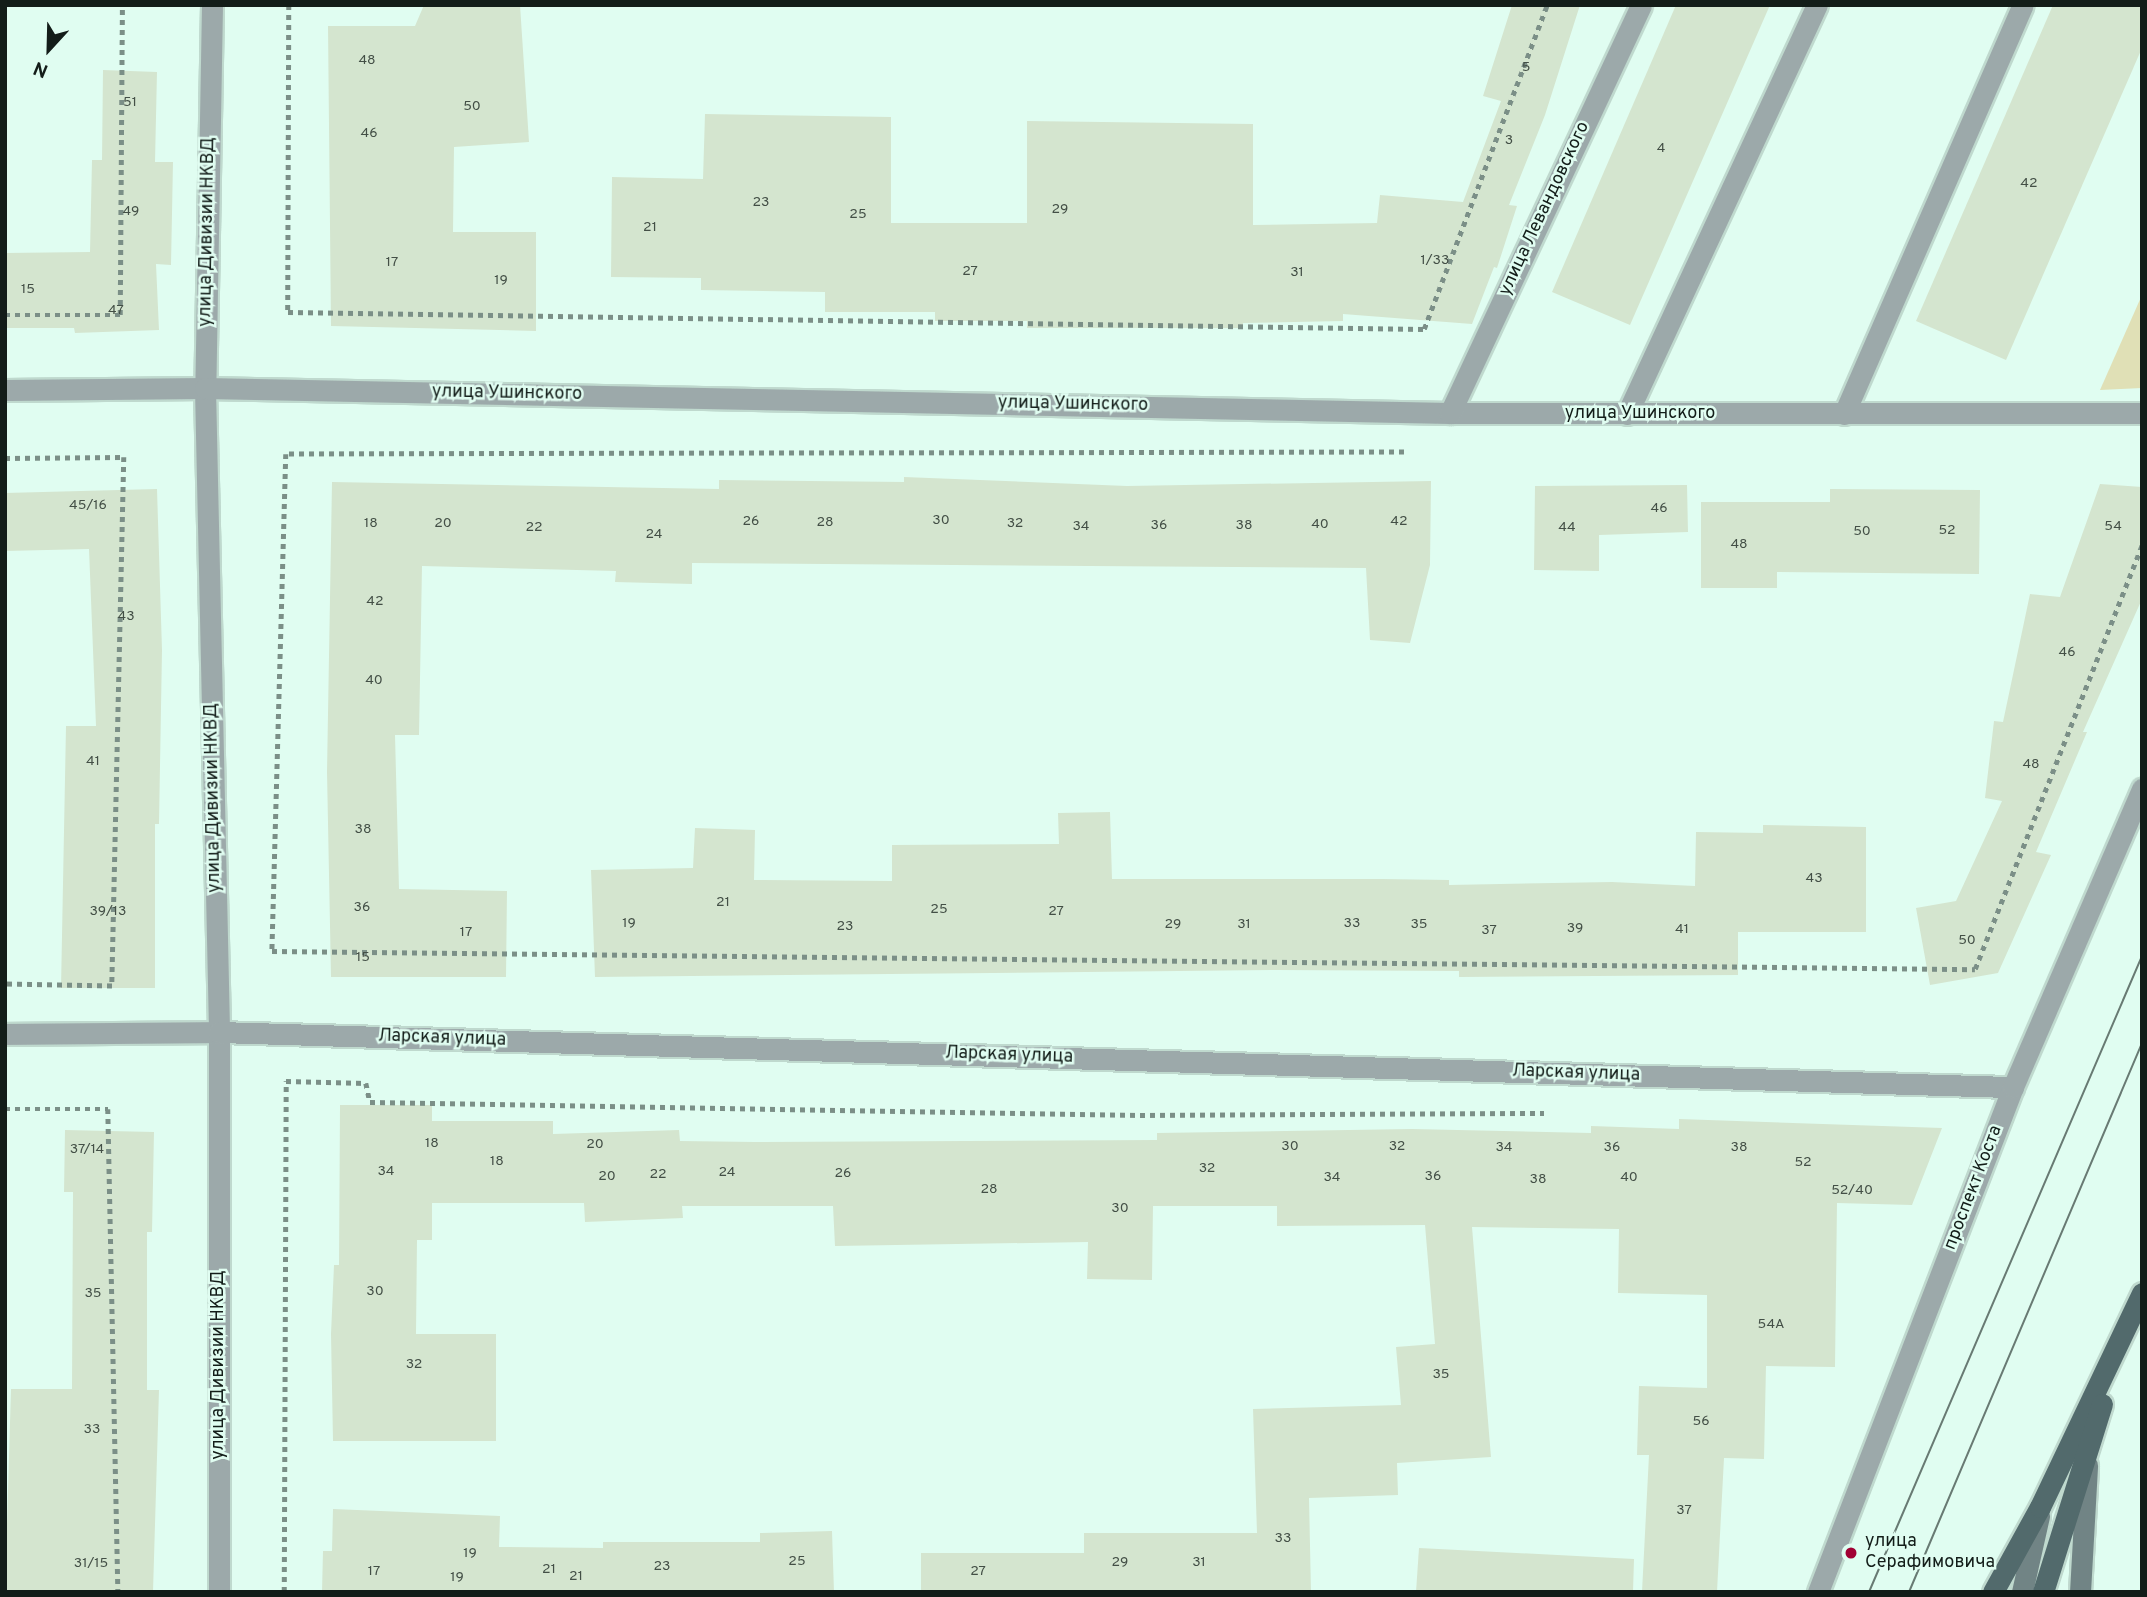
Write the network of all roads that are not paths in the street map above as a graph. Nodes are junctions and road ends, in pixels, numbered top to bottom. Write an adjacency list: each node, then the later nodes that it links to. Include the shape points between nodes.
1 (212, 5): 5 (street, улица Дивизии НКВД)
2 (1641, 5): 7 (street, улица Левандовского)
3 (1816, 5): 9 (street)
4 (2023, 5): 10 (street)
5 (205, 388): 6 (street, улица Ушинского); 7 (street, улица Ушинского); 12 (street, улица Дивизии НКВД)
6 (5, 390)
7 (1450, 413): 9 (street, улица Ушинского)
8 (2142, 413): 10 (street, улица Ушинского)
9 (1628, 414): 10 (street, улица Ушинского)
10 (1844, 414)
11 (2142, 789): 14 (street, проспект Коста)
12 (219, 1032): 13 (street, Ларская улица); 14 (street, Ларская улица); 19 (street, улица Дивизии НКВД)
13 (5, 1034)
14 (2013, 1087): 20 (street, проспект Коста)
15 (2142, 1293): 16 (main road)
16 (2122, 1338): 17 (main road); 18 (main road)
17 (2088, 1450): 23 (main road); 24 (main road)
18 (2040, 1507): 21 (main road); 22 (main road)
19 (219, 1592)
20 (1818, 1592)
21 (1993, 1592)
22 (2022, 1592)
23 (2043, 1592)
24 (2080, 1592)

